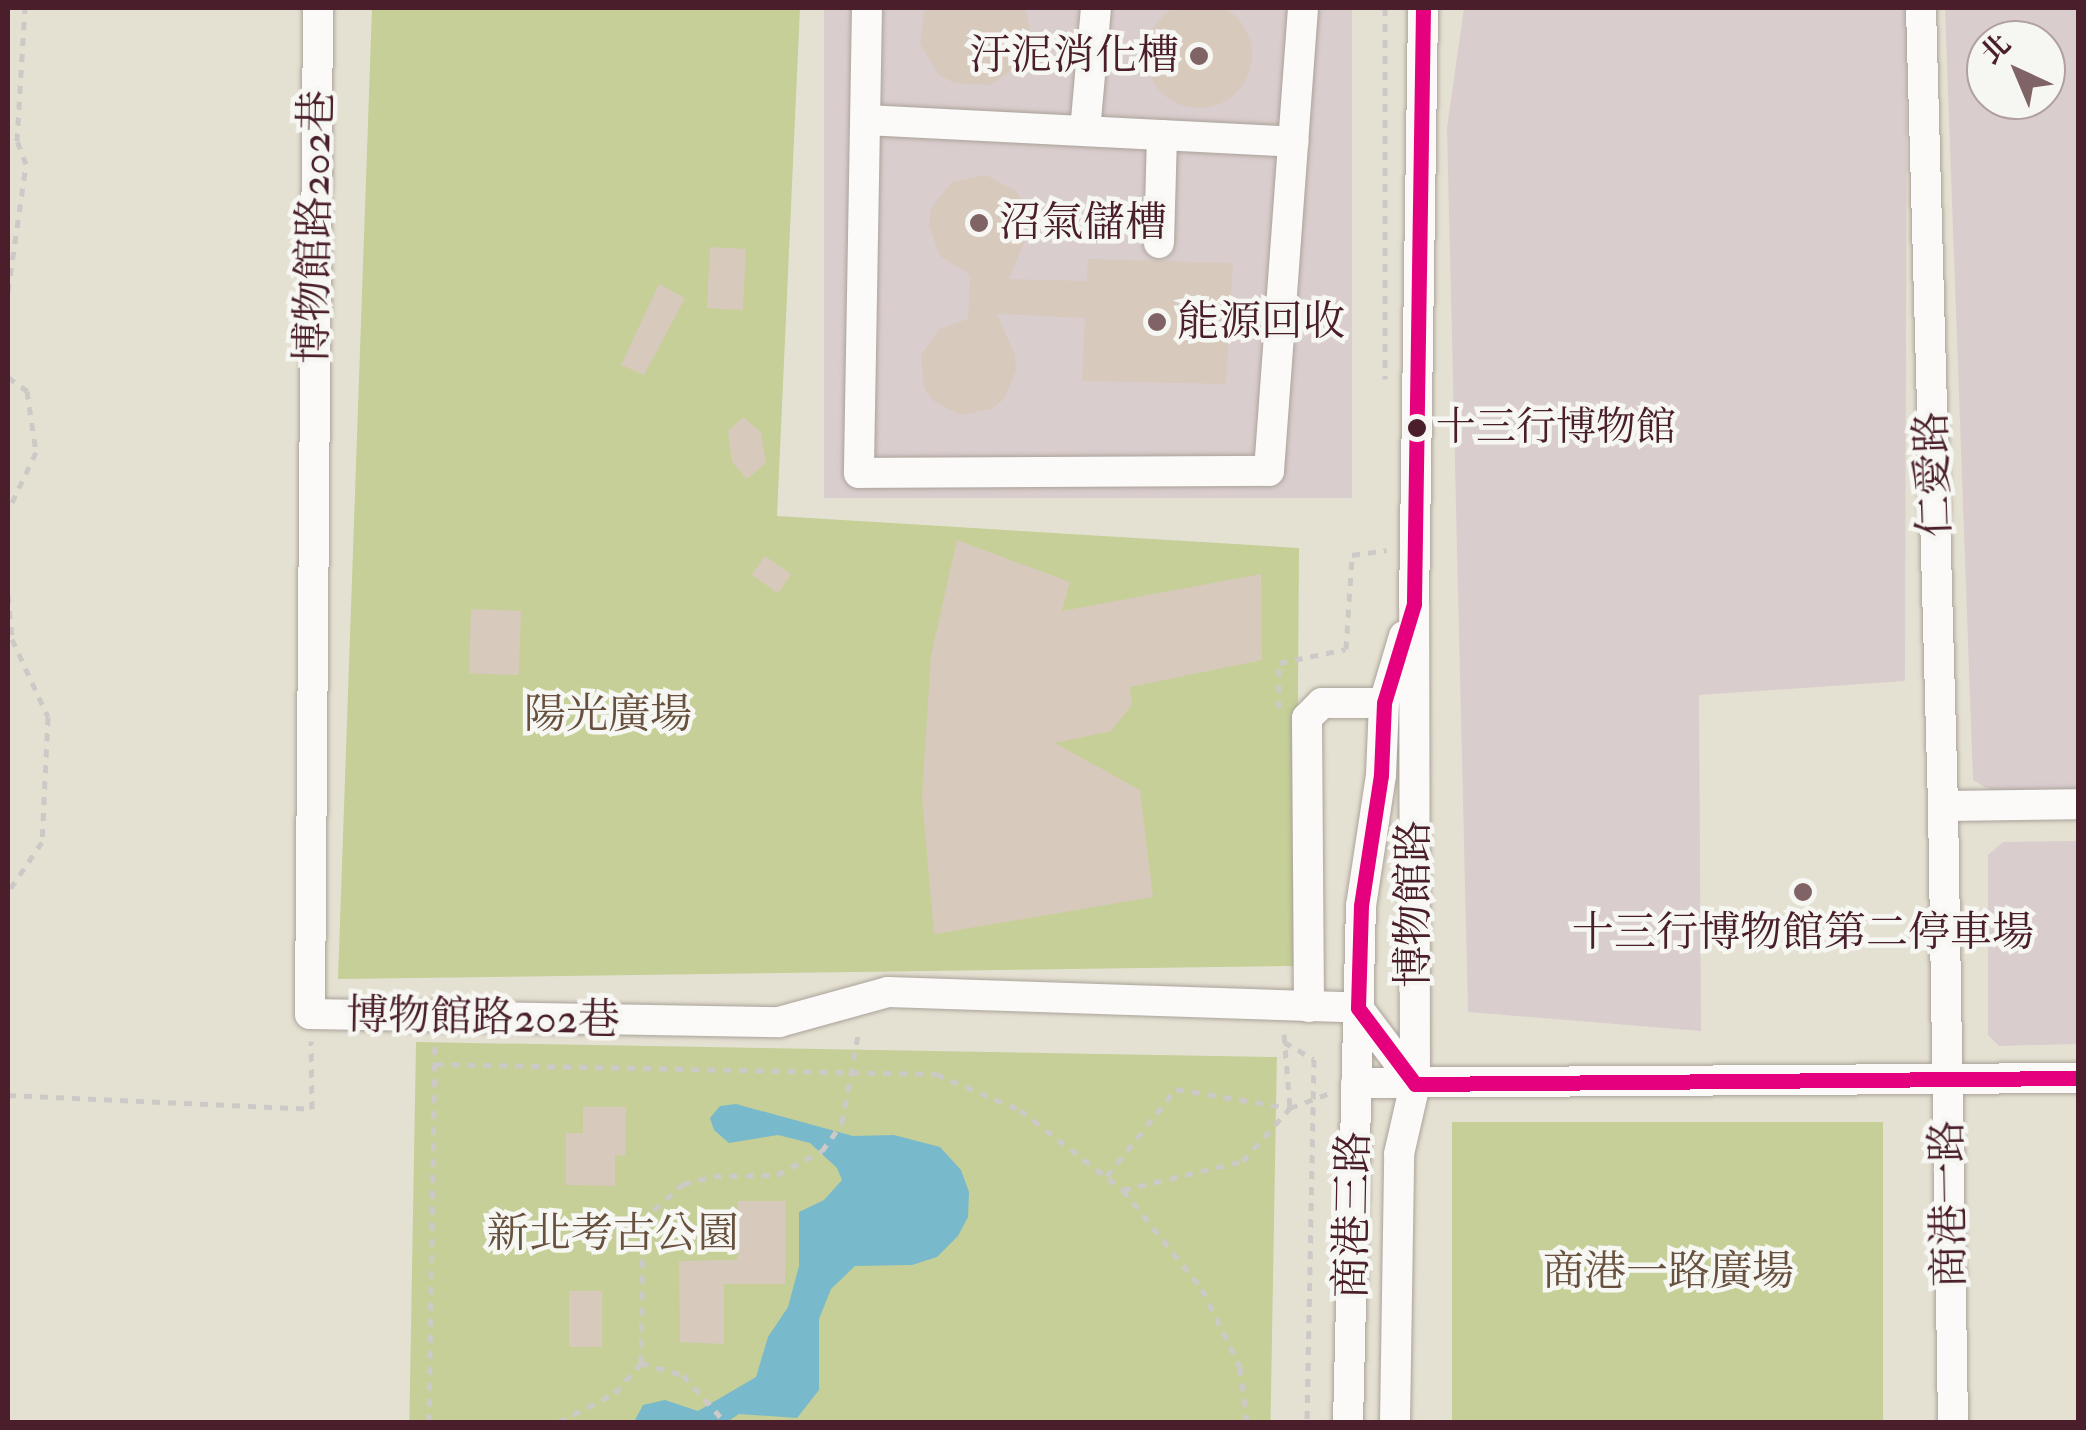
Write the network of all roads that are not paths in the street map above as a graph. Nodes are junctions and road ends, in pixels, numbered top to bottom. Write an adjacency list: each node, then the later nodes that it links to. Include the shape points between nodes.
1 (318, 8): 16 (street, 博物館路202巷, via 310,1014 779,1022 888,992)
2 (867, 8): 7 (street)
3 (1096, 8): 8 (street)
4 (1303, 8): 10 (street)
5 (1423, 8): 12 (street, 博物館路)
6 (1921, 8): 15 (street, 仁愛路)
7 (866, 120): 8 (street); 10 (street, via 859,473 1269,471)
8 (1085, 131): 9 (street)
9 (1162, 135): 10 (street); 11 (street)
10 (1293, 142)
11 (1159, 243)
12 (1414, 604): 13 (street, 博物館路); 21 (street, 博物館路)
13 (1384, 704): 16 (street, via 1322,703 1307,718); 17 (street, 博物館路)
14 (2078, 804): 15 (street)
15 (1944, 806): 19 (street, 商港一路)
16 (1309, 1007): 17 (street, 博物館路202巷)
17 (1358, 1008): 20 (street, 商港三路); 21 (street)
18 (2078, 1078): 19 (street)
19 (1946, 1081): 21 (street); 24 (street, 商港一路)
20 (1356, 1083): 21 (street); 22 (street, 商港三路)
21 (1414, 1084): 23 (street, 商港三路, via 1399,1154)
22 (1348, 1422)
23 (1394, 1422)
24 (1954, 1422)

